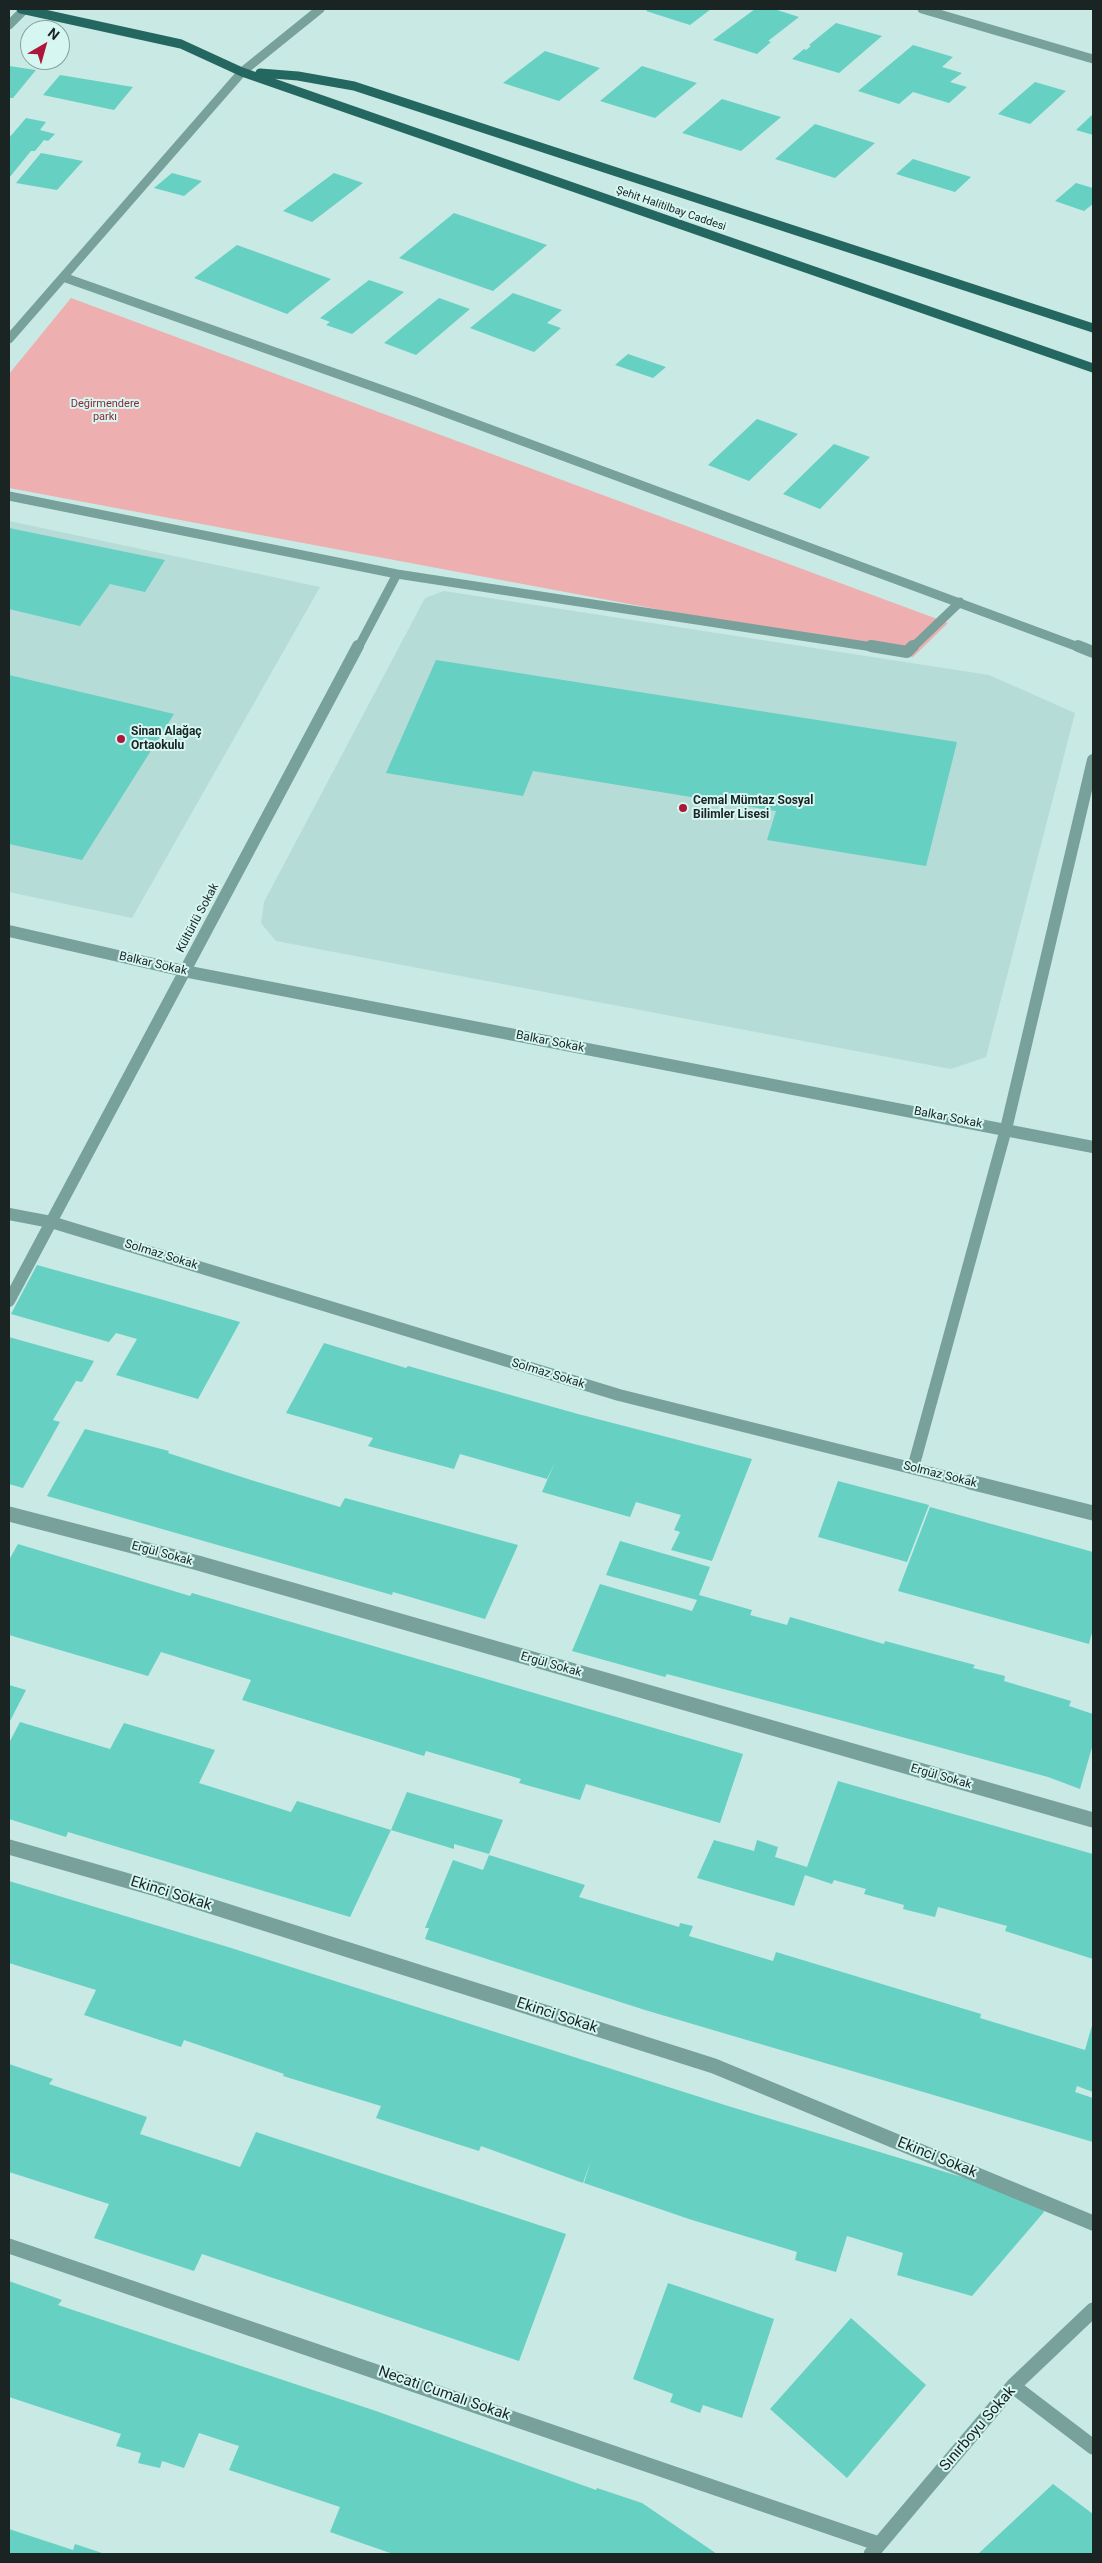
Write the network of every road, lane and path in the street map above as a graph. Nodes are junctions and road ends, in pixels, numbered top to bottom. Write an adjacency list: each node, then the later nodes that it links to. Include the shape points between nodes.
1 (23, 9): 4 (street); 6 (main road, Şehit Halitilbay Caddesi, via 181,44)
2 (320, 9): 6 (street)
3 (922, 9): 5 (street)
4 (9, 25)
5 (1093, 59)
6 (242, 72): 7 (street); 8 (main road, Şehit Halitilbay Caddesi, via 298,76 354,86); 10 (main road, Şehit Halitilbay Caddesi)
7 (63, 278): 9 (street); 13 (street, via 414,401)
8 (1093, 328)
9 (9, 339)
10 (1093, 368)
11 (9, 496): 12 (street)
12 (397, 574): 13 (street, via 907,652); 17 (street, Kültürlü Sokak)
13 (960, 602): 14 (street)
14 (1093, 652)
15 (1093, 760): 18 (street)
16 (9, 931): 17 (street, Balkar Sokak)
17 (184, 972): 18 (street, Balkar Sokak); 21 (street, Kültürlü Sokak)
18 (1006, 1129): 19 (street, Balkar Sokak); 23 (street)
19 (1093, 1147)
20 (9, 1214): 21 (street, Solmaz Sokak)
21 (51, 1222): 22 (street, Kültürlü Sokak); 23 (street, Solmaz Sokak, via 619,1395)
22 (9, 1301)
23 (912, 1468): 24 (street, Solmaz Sokak)
24 (1093, 1513)
25 (9, 1514): 26 (street, Ergül Sokak, via 198,1563)
26 (1093, 1820)
27 (9, 1847): 28 (street, Ekinci Sokak, via 160,1890 714,2066)
28 (1093, 2223)
29 (9, 2246): 33 (street, Necati Cumalı Sokak)
30 (1093, 2310): 31 (street, Sınırboyu Sokak)
31 (1014, 2386): 32 (street); 33 (street, Sınırboyu Sokak)
32 (1093, 2447)
33 (875, 2549)

